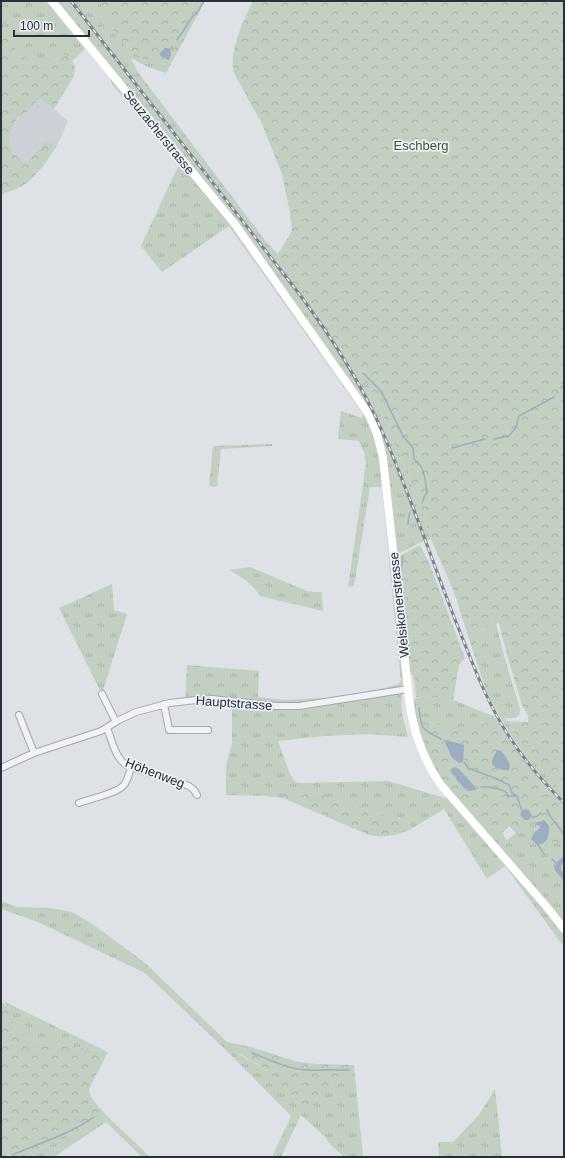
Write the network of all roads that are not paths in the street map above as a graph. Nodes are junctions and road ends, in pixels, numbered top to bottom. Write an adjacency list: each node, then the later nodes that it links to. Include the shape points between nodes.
1 (52, 1): 2 (main road, Seuzacherstrasse, via 234,223)
2 (264, 265): 3 (main road, Welsikonerstrasse, via 357,396 377,434 385,470)
3 (408, 689): 5 (street, Hauptstrasse, via 299,706 212,699); 15 (main road, Welsikonerstrasse, via 414,730 435,776)
4 (102, 694): 7 (street)
5 (164, 704): 7 (street, Hauptstrasse, via 136,712); 9 (street, via 170,730)
6 (19, 714): 10 (street)
7 (116, 722): 8 (street, Hauptstrasse)
8 (107, 728): 10 (street, Hauptstrasse); 11 (street, Höhenweg, via 121,760)
9 (208, 730)
10 (34, 753): 12 (street, Hauptstrasse)
11 (131, 767): 13 (street, Höhenweg, via 189,786); 14 (street, via 122,787)
12 (1, 768)
13 (197, 795)
14 (79, 803)
15 (564, 929)

